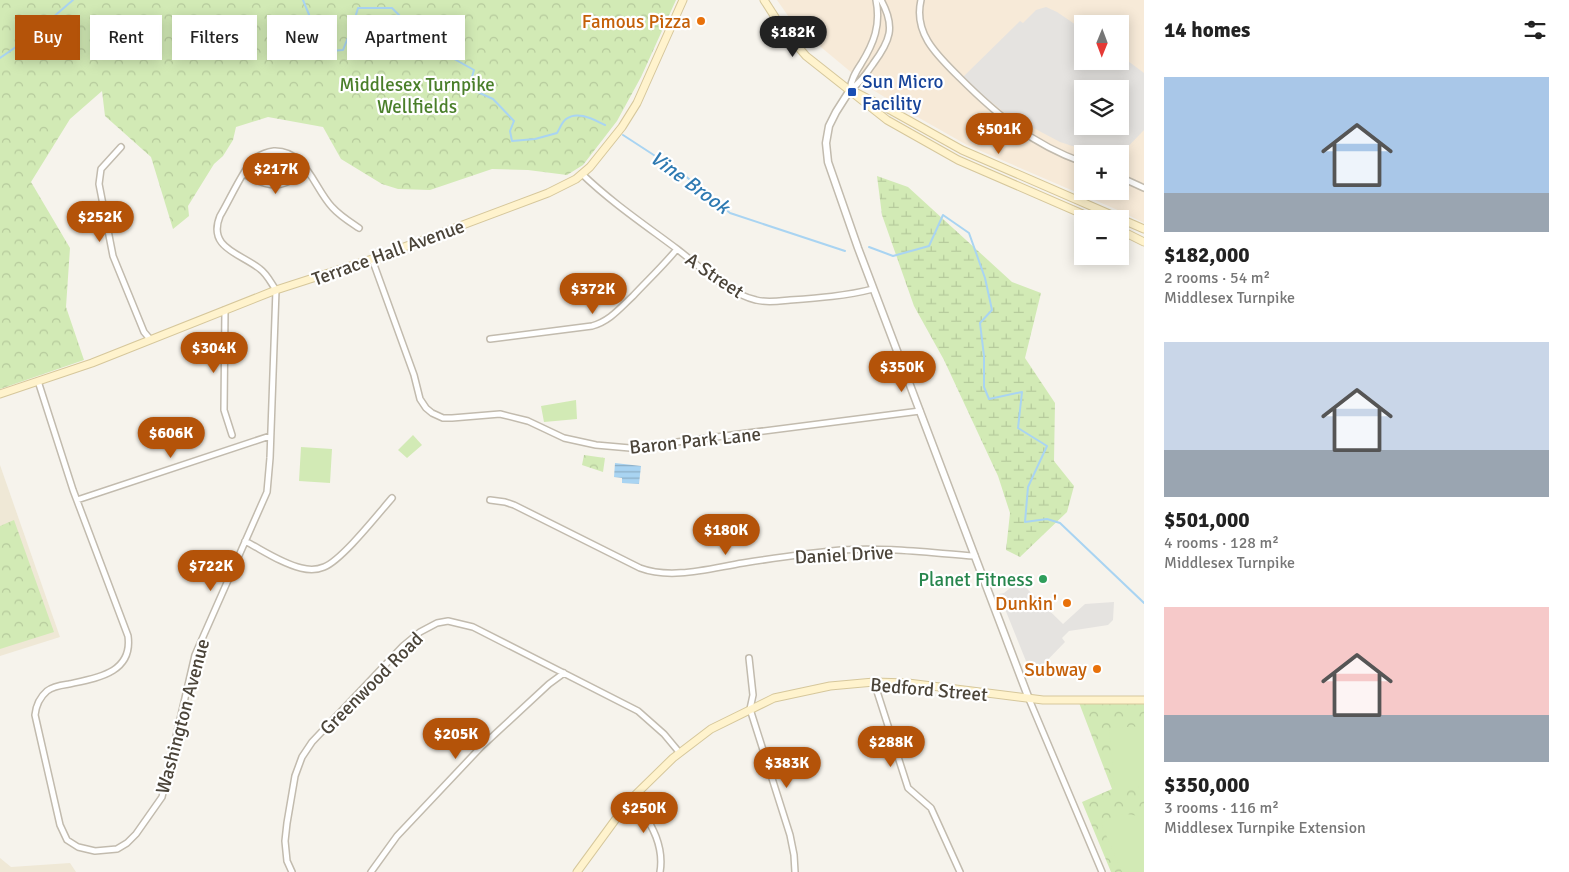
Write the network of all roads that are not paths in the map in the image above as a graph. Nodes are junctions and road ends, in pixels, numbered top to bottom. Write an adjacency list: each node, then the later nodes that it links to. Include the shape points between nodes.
1 (683, 0): 11 (main road, Terrace Hall Avenue, via 637,103 614,138)
2 (764, 0): 6 (main road, via 798,47)
3 (876, 0): 6 (street, via 877,32 852,78)
4 (881, 0): 6 (street, via 890,19 886,45)
5 (921, 0): 8 (street, via 920,17 926,40 961,79 1012,126)
6 (850, 90): 14 (main road, via 886,120 948,155); 16 (main road, via 962,150); 21 (street, via 829,126 826,153)
7 (121, 147): 24 (street, via 101,169 99,184 113,256 144,332)
8 (1074, 159)
9 (307, 171): 10 (street, via 280,185 263,183); 10 (street, via 294,156 277,151 252,160); 15 (street, via 332,207)
10 (244, 174): 22 (street, via 220,216 217,232 222,244 266,274)
11 (582, 174): 19 (street, A Street); 20 (main road, Terrace Hall Avenue, via 563,186)
12 (1129, 182): 13 (street)
13 (1144, 188)
14 (1074, 211)
15 (359, 228)
16 (1144, 228): 18 (street)
17 (1129, 234): 18 (main road)
18 (1141, 240)
19 (677, 250): 21 (street, A Street, via 731,289 757,301 821,298); 25 (street, via 615,314 602,323)
20 (372, 259): 22 (main road, Terrace Hall Avenue); 28 (street, Baron Park Lane, via 420,399 438,417 500,414 528,421 564,438 630,448)
21 (873, 288): 28 (street)
22 (276, 290): 23 (main road, Terrace Hall Avenue); 30 (street, Washington Avenue)
23 (225, 310): 24 (main road, Terrace Hall Avenue); 29 (street, via 224,410)
24 (150, 339): 26 (main road, Terrace Hall Avenue)
25 (490, 339)
26 (38, 381): 27 (main road, Terrace Hall Avenue); 32 (street, Washington Avenue)
27 (0, 394)
28 (920, 411): 35 (street)
29 (232, 435)
30 (270, 436): 32 (street); 34 (street, Washington Avenue, via 267,492)
31 (392, 498): 34 (street, via 348,547 324,568 302,568 279,560)
32 (77, 500): 34 (street, Washington Avenue, via 129,643 126,658 116,669 48,690 36,709 35,722 62,832 71,843 86,850 105,851 127,843 162,797 195,655)
33 (490, 500): 35 (street, Daniel Drive, via 514,505 640,568 660,573 702,570 806,553 862,549)
34 (245, 541)
35 (975, 556): 39 (street)
36 (749, 658): 41 (street, via 754,695)
37 (564, 673): 42 (street, Greenwood Road, via 638,711); 44 (street, Greenwood Road, via 473,627 437,623 420,632 312,742 302,757 295,776 285,841); 45 (street, via 482,747 396,836)
38 (874, 682): 39 (main road, Bedford Street); 41 (main road, Bedford Street, via 804,691 774,698); 49 (street, via 908,788 930,808)
39 (1029, 699): 40 (main road, Bedford Street); 50 (street)
40 (1144, 700)
41 (750, 709): 42 (main road, Bedford Street, via 711,729); 48 (street, via 790,835)
42 (679, 752): 43 (main road, Bedford Street)
43 (634, 796): 46 (main road, Bedford Street); 47 (street, via 659,846)
44 (292, 872)
45 (371, 872)
46 (576, 872)
47 (660, 872)
48 (795, 872)
49 (960, 872)
50 (1102, 872)

